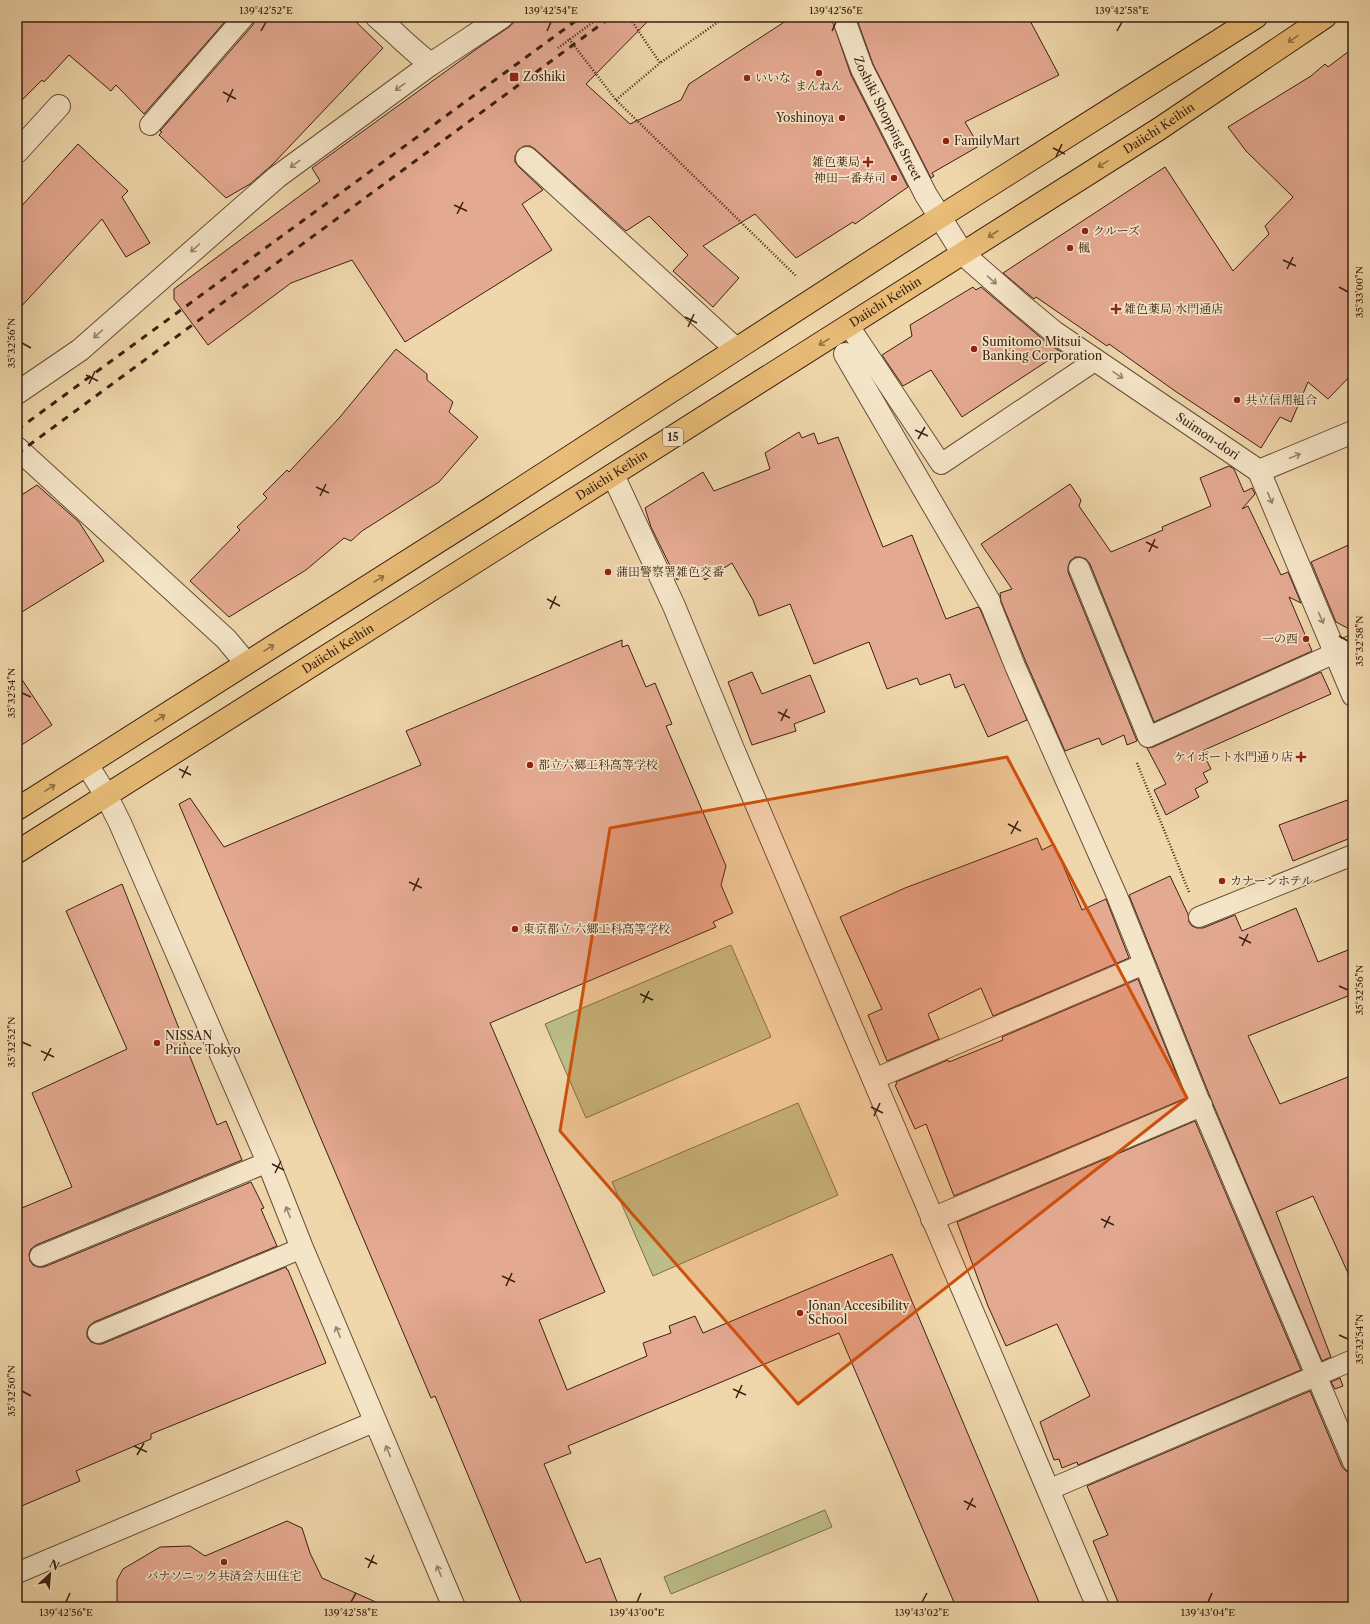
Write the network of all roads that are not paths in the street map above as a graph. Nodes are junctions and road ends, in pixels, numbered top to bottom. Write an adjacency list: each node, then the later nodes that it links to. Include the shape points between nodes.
1 (244, 17): 9 (lane)
2 (377, 17): 7 (street, via 414,52)
3 (502, 17): 7 (street)
4 (843, 17): 12 (street, Zoshiki Shopping Street, via 862,68 926,195)
5 (1256, 17): 12 (highway)
6 (1325, 17): 13 (highway, Daiichi Keihin / 15, one-way to 13, via 1159,129)
7 (431, 64): 18 (street, one-way to 18, via 277,177 80,350)
8 (59, 106): 10 (street)
9 (150, 125)
10 (17, 152)
11 (527, 158): 15 (street)
12 (940, 217): 13 (street, Zoshiki Shopping Street); 15 (highway)
13 (963, 254): 14 (highway, Daiichi Keihin / 15); 17 (street, Suimon-dori, one-way to 17, via 1054,332)
14 (849, 326): 17 (lane, via 941,464); 22 (highway, Daiichi Keihin / 15, one-way to 22)
15 (736, 349): 26 (highway, one-way to 15)
16 (845, 354): 24 (street)
17 (1096, 360): 21 (street, Suimon-dori, one-way to 21)
18 (17, 393)
19 (1353, 432): 21 (street, one-way to 19)
20 (17, 448): 26 (street, via 226,639)
21 (1259, 471): 25 (street, one-way to 25)
22 (613, 475): 29 (highway, Daiichi Keihin / 15); 35 (street, via 674,606)
23 (1079, 568): 25 (lane, via 1148,737)
24 (989, 601): 34 (lane, via 1014,666 1114,888)
25 (1344, 649): 27 (street)
26 (246, 663): 28 (highway, one-way to 26)
27 (1353, 695)
28 (87, 765): 29 (street); 30 (highway, one-way to 28)
29 (106, 795): 31 (highway, Daiichi Keihin / 15); 37 (street)
30 (17, 809)
31 (17, 852)
32 (1353, 855): 33 (lane)
33 (1199, 917)
34 (1144, 964): 35 (lane); 36 (lane)
35 (874, 1079): 38 (street)
36 (1201, 1105): 38 (street); 43 (lane)
37 (268, 1162): 39 (street, one-way to 37); 40 (lane)
38 (932, 1219): 46 (street)
39 (302, 1248): 41 (lane); 44 (street, one-way to 39)
40 (40, 1256)
41 (98, 1333)
42 (1353, 1360): 43 (lane)
43 (1315, 1375): 45 (lane); 46 (lane)
44 (376, 1421): 47 (lane); 48 (street, one-way to 44)
45 (1353, 1462)
46 (1048, 1490): 49 (street)
47 (17, 1573)
48 (454, 1607)
49 (1098, 1607)

